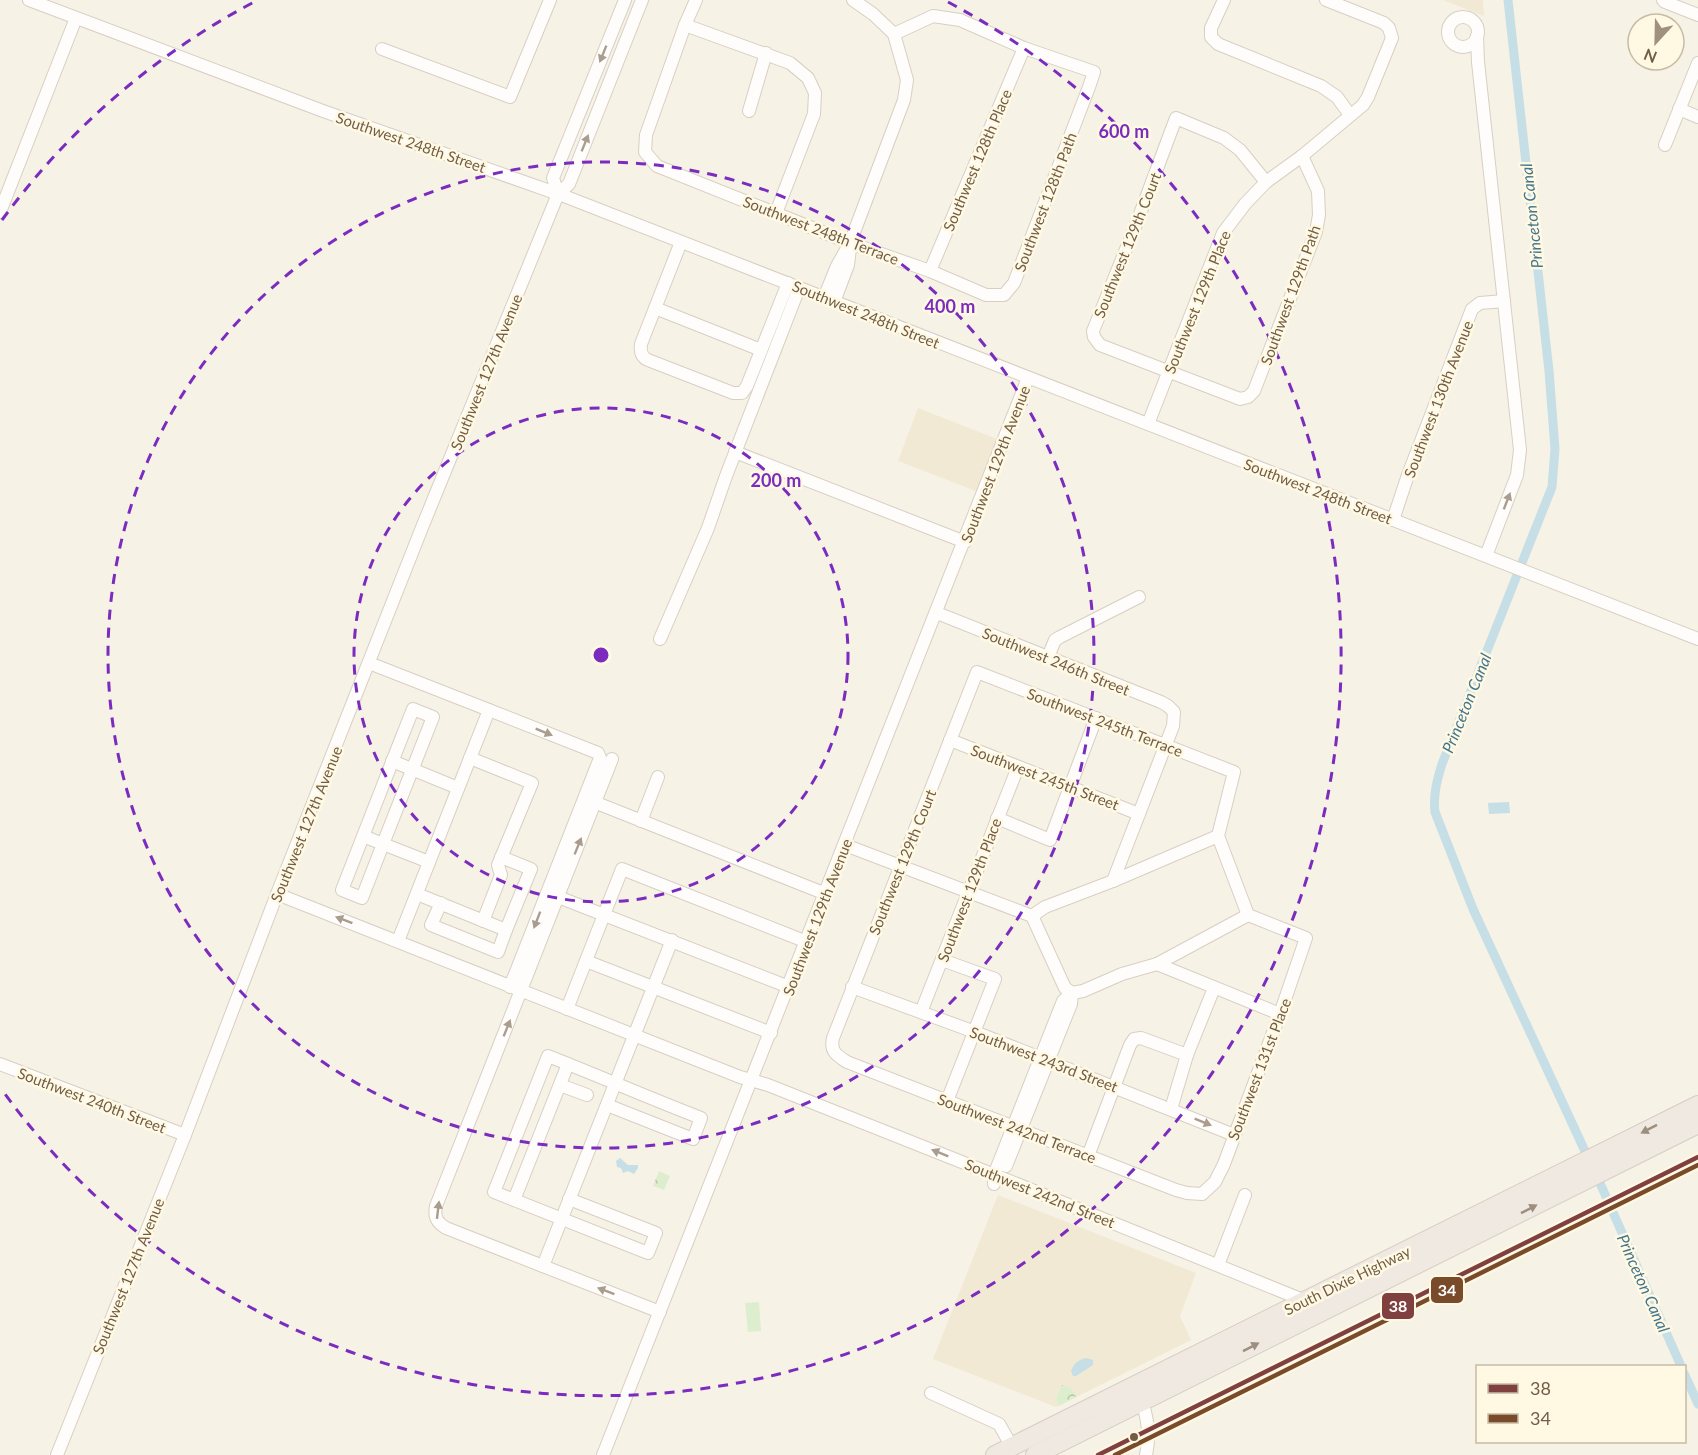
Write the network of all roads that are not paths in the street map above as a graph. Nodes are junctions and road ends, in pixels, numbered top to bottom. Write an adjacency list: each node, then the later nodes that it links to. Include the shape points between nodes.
1 (29, 0): 11 (street, Southwest 248th Street)
2 (550, 0): 17 (street, via 510,97)
3 (625, 0): 28 (street, Southwest 127th Avenue, one-way to 28, via 553,178)
4 (642, 0): 28 (street, Southwest 127th Avenue, one-way to 4, via 569,184)
5 (696, 0): 12 (street)
6 (853, 0): 13 (street)
7 (1224, 0): 23 (street, via 1211,28 1211,37 1218,44 1321,86)
8 (1326, 0): 23 (street, Southwest 129th Place, via 1384,23 1392,38 1368,97)
9 (1663, 0): 10 (street)
10 (1698, 15)
11 (76, 18): 28 (street, Southwest 248th Street); 29 (street)
12 (685, 25): 18 (street); 30 (street, Southwest 248th Terrace, via 646,135 645,152 657,166)
13 (894, 34): 16 (street, via 933,16 960,20); 32 (street, via 907,80 904,100)
14 (1477, 36): 15 (street, via 1473,43); 15 (street, via 1473,21 1462,17 1454,20 1449,26 1449,38); 19 (street)
15 (1462, 47): 19 (street)
16 (1024, 48): 33 (street, Southwest 128th Place); 35 (street, Southwest 128th Path, via 1094,72 1014,283)
17 (382, 49)
18 (766, 53): 22 (street); 30 (street, via 790,63 808,78 815,93 814,114)
19 (1478, 62): 37 (street)
20 (1698, 63): 21 (street)
21 (1679, 109): 24 (street); 25 (street)
22 (749, 111)
23 (1350, 115): 26 (street, Southwest 129th Place)
24 (1698, 117)
25 (1665, 145)
26 (1302, 156): 27 (street, Southwest 129th Place); 40 (street, Southwest 129th Path, via 1318,191 1317,232 1254,391 1240,399)
27 (1266, 182): 40 (street, Southwest 129th Place, via 1223,232); 40 (street, Southwest 129th Court, via 1240,150 1224,138 1176,118 1093,332 1100,345)
28 (558, 194): 31 (street, Southwest 248th Street); 52 (street, Southwest 127th Avenue)
29 (0, 212)
30 (776, 213): 32 (street, Southwest 248th Terrace)
31 (681, 242): 34 (street, Southwest 248th Street); 38 (street)
32 (850, 243): 33 (street, Southwest 248th Terrace); 36 (street, via 837,266)
33 (930, 271): 35 (street, Southwest 248th Terrace, via 986,296)
34 (793, 285): 36 (street, Southwest 248th Street); 39 (street); 43 (street)
35 (1004, 295)
36 (829, 300): 41 (street, Southwest 248th Street)
37 (1504, 301): 44 (street, Southwest 130th Avenue, via 1480,303 1472,309); 46 (street, one-way to 37, via 1517,475 1520,457)
38 (655, 308): 39 (street); 39 (street, via 641,344 646,360 741,394)
39 (761, 350)
40 (1168, 371): 42 (street, Southwest 129th Place)
41 (1028, 378): 42 (street, Southwest 248th Street); 45 (street, Southwest 129th Avenue)
42 (1148, 424): 44 (street, Southwest 248th Street)
43 (735, 452): 45 (street); 49 (street, via 708,528)
44 (1393, 520): 46 (street, Southwest 248th Street)
45 (964, 542): 48 (street, Southwest 129th Avenue)
46 (1486, 556): 50 (street, Southwest 248th Street)
47 (1139, 597): 51 (street, via 1055,640)
48 (937, 613): 51 (street, Southwest 246th Street); 72 (street, Southwest 129th Avenue)
49 (660, 639)
50 (1698, 639)
51 (1048, 657): 57 (street, Southwest 246th Street, via 1168,706 1174,712 1174,721)
52 (369, 663): 54 (street); 79 (street, Southwest 127th Avenue)
53 (977, 672): 55 (street, Southwest 245th Terrace); 56 (street, Southwest 129th Court)
54 (489, 710): 58 (street); 66 (street, one-way to 66, via 598,753)
55 (1096, 718): 57 (street, Southwest 245th Terrace); 65 (street)
56 (950, 740): 61 (street, Southwest 245th Street); 76 (street, Southwest 129th Court)
57 (1166, 746): 67 (street); 71 (street, Southwest 245th Terrace, via 1234,772)
58 (470, 758): 64 (street); 74 (street, via 532,783)
59 (612, 759): 66 (street)
60 (392, 761): 62 (street); 62 (street, via 413,709 433,717); 70 (street)
61 (1018, 767): 65 (street, Southwest 245th Street); 68 (street, Southwest 129th Place)
62 (413, 770): 64 (street); 73 (street)
63 (658, 777): 69 (street)
64 (458, 788): 75 (street)
65 (1071, 788): 67 (street, Southwest 245th Street); 68 (street, via 1050,840)
66 (590, 801): 69 (street); 82 (street)
67 (1139, 814): 77 (street)
68 (997, 818): 78 (street, Southwest 129th Place)
69 (641, 821): 81 (street)
70 (363, 836): 73 (street); 73 (street, via 342,890 362,898)
71 (1218, 836): 77 (street); 86 (street)
72 (846, 841): 76 (street); 81 (street, Southwest 129th Avenue)
73 (383, 844): 75 (street)
74 (501, 857): 87 (street, via 501,875); 88 (street, via 531,869)
75 (429, 862): 80 (street)
76 (902, 862): 78 (street); 97 (street, Southwest 129th Court)
77 (1113, 881): 85 (street)
78 (970, 889): 85 (street); 92 (street, Southwest 129th Place)
79 (278, 894): 90 (street, Southwest 242nd Street, one-way to 79); 123 (street, Southwest 127th Avenue)
80 (417, 894): 83 (street); 90 (street)
81 (826, 894): 91 (street, Southwest 129th Avenue)
82 (553, 895): 84 (street); 99 (street)
83 (441, 903): 87 (street); 88 (street, via 431,926 498,952)
84 (604, 914): 89 (street); 91 (street, via 622,869); 93 (street)
85 (1035, 914): 100 (street, via 1065,988)
86 (1248, 915): 94 (street); 103 (street, Southwest 131st Place, via 1306,938)
87 (483, 921): 88 (street)
88 (506, 930)
89 (672, 940): 95 (street); 96 (street)
90 (398, 941): 99 (street, Southwest 242nd Street)
91 (807, 942): 96 (street, Southwest 129th Avenue)
92 (942, 960): 102 (street, Southwest 129th Place); 104 (street, via 995,979)
93 (586, 961): 95 (street); 101 (street)
94 (1157, 964): 98 (street); 100 (street)
95 (653, 987): 105 (street); 106 (street)
96 (789, 987): 105 (street, Southwest 129th Avenue)
97 (852, 987): 102 (street, Southwest 243rd Street); 107 (street, Southwest 129th Court, via 833,1038)
98 (1214, 988): 103 (street); 108 (street)
99 (516, 989): 101 (street, Southwest 242nd Street); 136 (street, one-way to 99, via 446,1228 435,1214)
100 (1071, 993): 109 (street, via 1071,1004)
101 (567, 1009): 106 (street, Southwest 242nd Street)
102 (921, 1012): 104 (street, Southwest 243rd Street)
103 (1281, 1014): 124 (street, Southwest 131st Place)
104 (975, 1032): 109 (street, Southwest 243rd Street); 117 (street)
105 (771, 1033): 112 (street, Southwest 129th Avenue)
106 (634, 1035): 112 (street, Southwest 242nd Street); 113 (street)
107 (834, 1053): 117 (street, Southwest 242nd Terrace, via 847,1062)
108 (1187, 1055): 115 (street, via 1137,1037 1130,1045); 120 (street)
109 (1044, 1060): 115 (street, Southwest 243rd Street); 122 (street)
110 (0, 1064): 123 (street, Southwest 240th Street)
111 (568, 1064): 113 (street); 114 (street); 132 (street, via 548,1056 494,1192)
112 (752, 1080): 128 (street, Southwest 242nd Street, one-way to 112); 140 (street, Southwest 129th Avenue)
113 (615, 1083): 118 (street); 118 (street, via 701,1118 693,1139)
114 (560, 1084): 116 (street); 132 (street)
115 (1115, 1087): 120 (street, Southwest 243rd Street); 125 (street)
116 (587, 1095)
117 (947, 1101): 122 (street, Southwest 242nd Terrace)
118 (607, 1105): 131 (street)
119 (1698, 1105): 126 (highway, South Dixie Highway, one-way to 126)
120 (1171, 1109): 124 (street, Southwest 243rd Street, one-way to 124)
121 (1698, 1124): 126 (highway, South Dixie Highway)
122 (1017, 1128): 125 (street, Southwest 242nd Terrace); 128 (street)
123 (184, 1135): 145 (street, Southwest 127th Avenue)
124 (1234, 1135): 129 (street, Southwest 131st Place, via 1220,1173)
125 (1088, 1156): 129 (street, Southwest 242nd Terrace, via 1176,1190)
126 (1602, 1162): 127 (highway, South Dixie Highway)
127 (1577, 1175): 133 (highway, South Dixie Highway); 137 (highway, South Dixie Highway, one-way to 127)
128 (998, 1176): 135 (street, Southwest 242nd Street)
129 (1202, 1194)
130 (1245, 1195): 135 (street)
131 (569, 1199): 134 (street); 134 (street, via 656,1233 648,1253)
132 (514, 1200): 134 (street)
133 (1493, 1207): 137 (highway, via 1483,1222 1402,1262); 138 (highway, South Dixie Highway)
134 (561, 1219): 136 (street)
135 (1218, 1265): 138 (street, Southwest 242nd Street)
136 (543, 1266): 140 (street, one-way to 136)
137 (1379, 1283): 139 (highway, South Dixie Highway)
138 (1305, 1301): 139 (street, Southwest 242nd Street); 141 (highway, South Dixie Highway)
139 (1326, 1310): 143 (highway, South Dixie Highway, one-way to 139)
140 (660, 1312): 146 (street, Southwest 129th Avenue)
141 (1233, 1336): 143 (highway, via 1219,1352 1155,1384); 144 (highway, South Dixie Highway)
142 (931, 1393): 144 (street, via 999,1424)
143 (1142, 1402): 144 (highway, via 1119,1402 1057,1433); 147 (highway, South Dixie Highway); 148 (street, via 1147,1416)
144 (1004, 1451)
145 (57, 1455)
146 (603, 1455)
147 (1035, 1455)
148 (1146, 1455)

